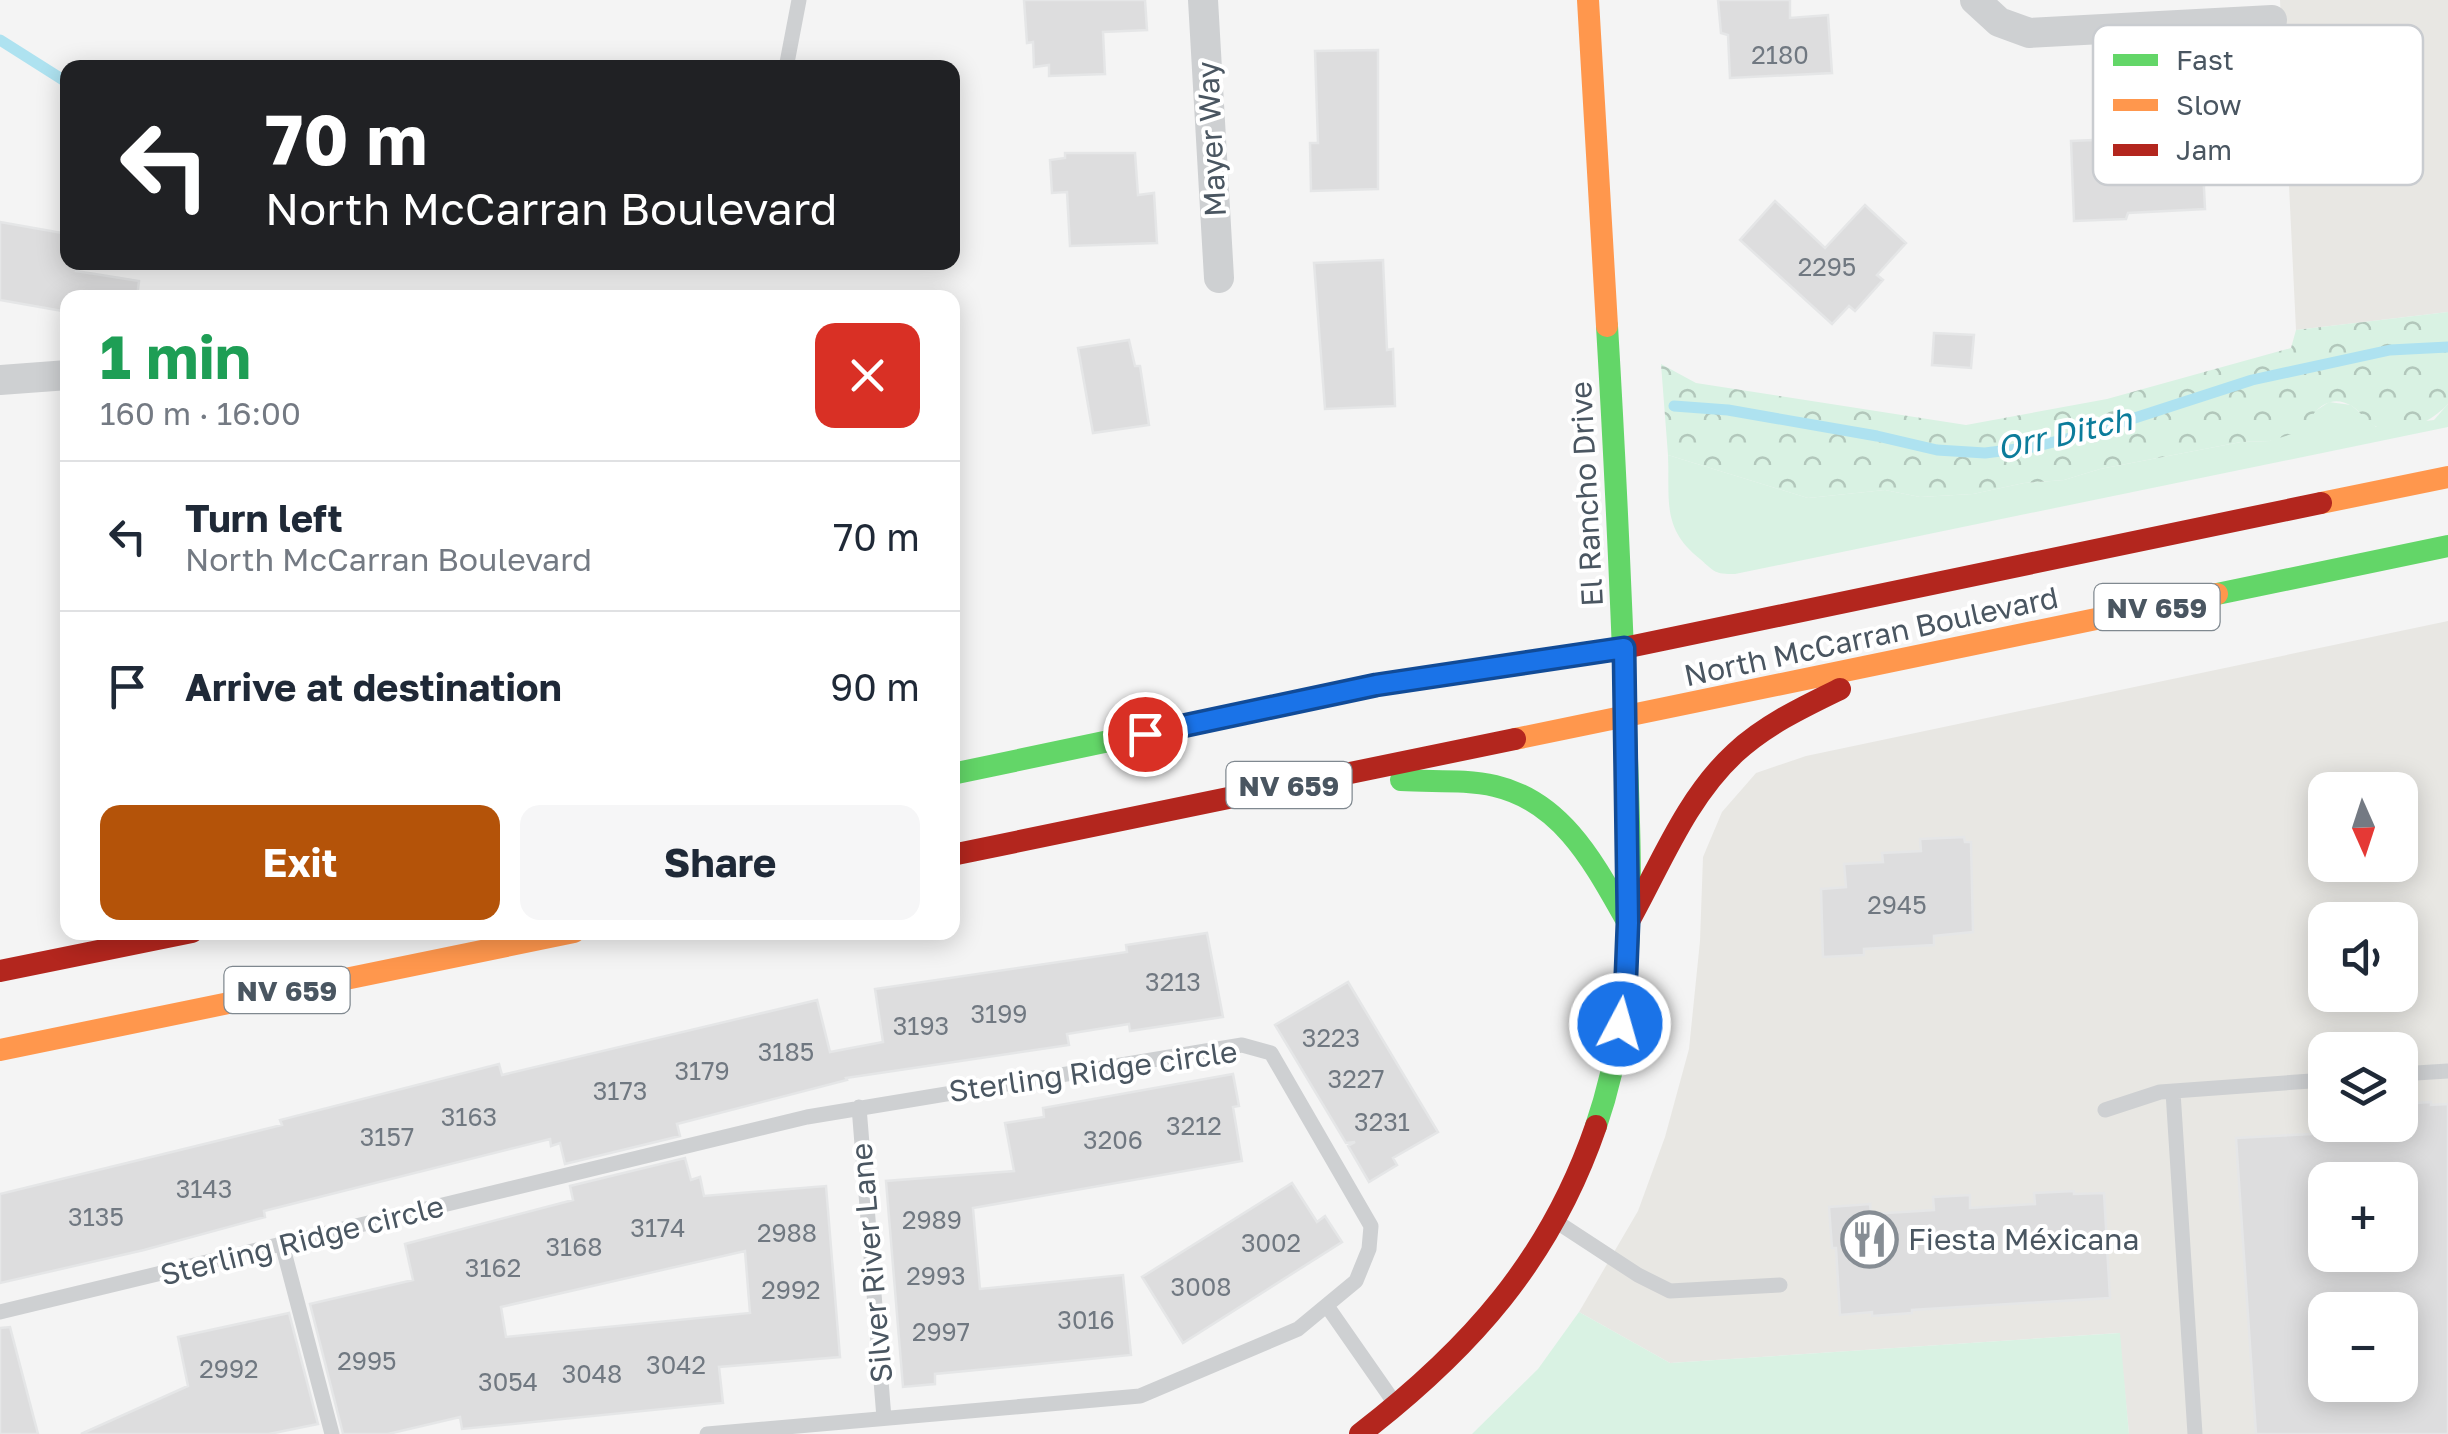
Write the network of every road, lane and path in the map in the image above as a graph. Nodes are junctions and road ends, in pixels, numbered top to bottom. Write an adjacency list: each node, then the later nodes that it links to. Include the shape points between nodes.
1 (799, 0): 8 (lane)
2 (1203, 0): 9 (street, Mayer Way)
3 (1588, 0): 14 (main road, El Rancho Drive)
4 (1975, 0): 7 (street, via 1998,22 2029,32)
5 (2272, 20): 6 (street)
6 (2171, 25)
7 (2093, 29)
8 (788, 60)
9 (1219, 278)
10 (60, 376): 11 (street)
11 (0, 380)
12 (2448, 477): 14 (main road, North McCarran Boulevard / NV 659)
13 (2448, 546): 15 (main road, North McCarran Boulevard / NV 659)
14 (1624, 648): 16 (main road, El Rancho Drive); 17 (main road, North McCarran Boulevard / NV 659, via 1376,685)
15 (1897, 662): 16 (main road, North McCarran Boulevard / NV 659); 20 (main road, via 1803,707 1724,764)
16 (1625, 716): 18 (main road, North McCarran Boulevard / NV 659); 20 (main road, El Rancho Drive)
17 (960, 772)
18 (1336, 776): 19 (main road, North McCarran Boulevard / NV 659); 20 (main road, via 1492,785 1519,794 1573,836)
19 (960, 852)
20 (1628, 923): 31 (main road, El Rancho Drive, via 1625,999 1611,1080)
21 (154, 940): 23 (main road)
22 (535, 940): 24 (main road, NV 659)
23 (0, 972)
24 (0, 1050)
25 (2448, 1071): 26 (lane)
26 (2418, 1073)
27 (2308, 1081): 28 (lane)
28 (2173, 1092): 30 (lane); 41 (lane)
29 (859, 1107): 32 (lane, Sterling Ridge circle); 34 (lane, Sterling Ridge circle, via 1242,1045 1272,1053 1371,1226 1356,1281); 37 (lane, Silver River Lane)
30 (2105, 1110)
31 (1556, 1222): 33 (lane, via 1670,1291); 36 (main road, El Rancho Drive, via 1469,1343)
32 (282, 1244): 35 (lane, Sterling Ridge circle); 38 (lane)
33 (1780, 1285)
34 (1327, 1306): 36 (lane); 37 (lane, Sterling Ridge circle, via 1298,1329 1140,1396)
35 (0, 1312)
36 (1397, 1407): 40 (main road, El Rancho Drive)
37 (884, 1418): 39 (lane, Sterling Ridge circle)
38 (332, 1434)
39 (707, 1434)
40 (1360, 1434)
41 (2194, 1434)

